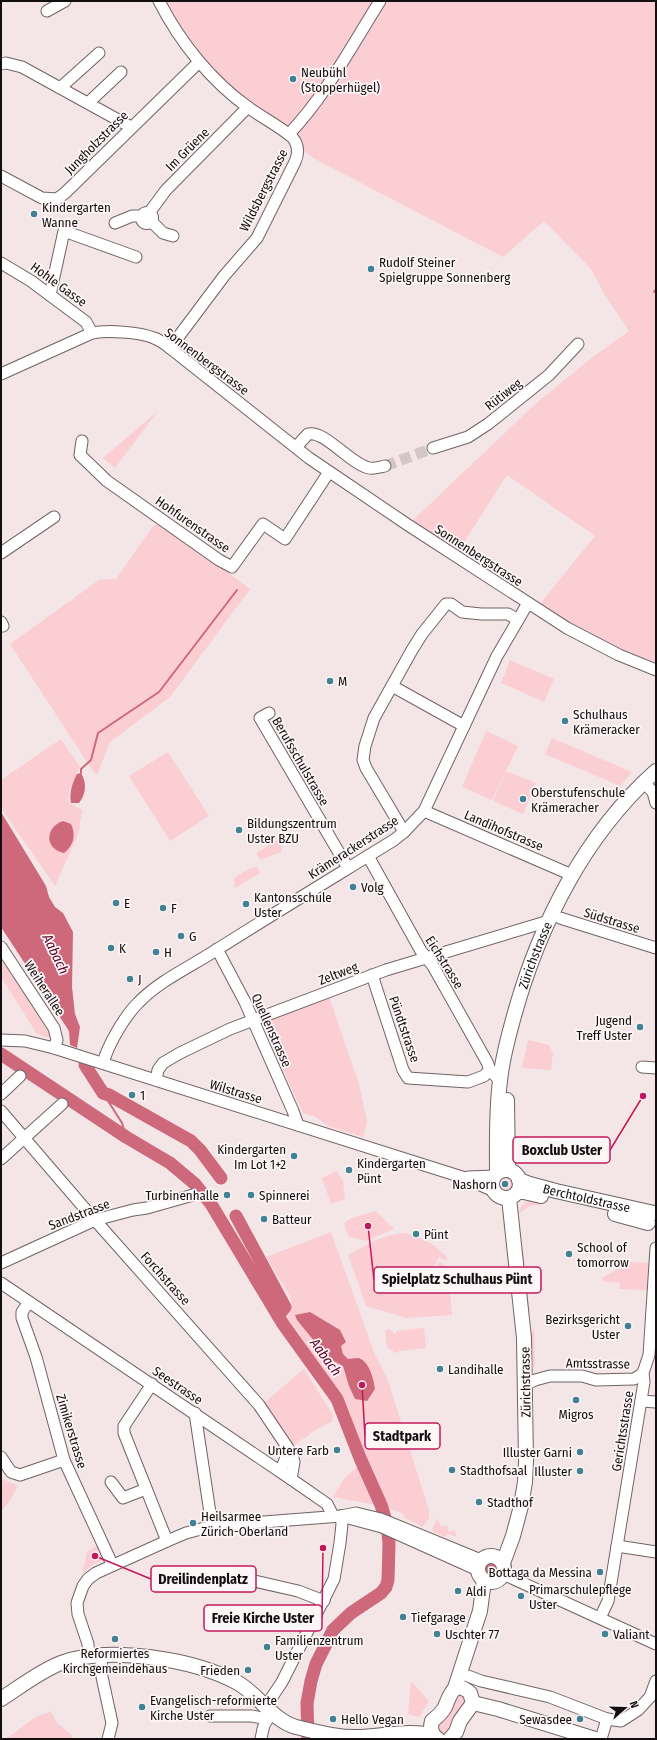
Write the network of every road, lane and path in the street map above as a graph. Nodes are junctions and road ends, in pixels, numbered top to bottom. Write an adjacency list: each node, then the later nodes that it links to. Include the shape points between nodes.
1 (65, 1): 4 (street)
2 (159, 1): 6 (street)
3 (380, 1): 13 (street, Wildsbergstrasse, via 330,84)
4 (48, 11)
5 (99, 53): 9 (street)
6 (199, 62): 11 (street); 12 (street, Jungholzstrasse)
7 (1, 64): 9 (street, via 22,67)
8 (121, 72): 10 (street)
9 (60, 88): 10 (street)
10 (88, 103): 12 (street)
11 (248, 108): 13 (street); 15 (street, Im Grüene, via 166,190)
12 (131, 127): 14 (street, Jungholzstrasse, via 57,199 42,198)
13 (289, 134): 23 (street, Wildsbergstrasse, via 296,142 297,156 257,238 224,276)
14 (1, 176)
15 (148, 217): 16 (street, via 132,216); 17 (street, via 163,233)
16 (115, 223)
17 (174, 236)
18 (136, 257): 20 (street, via 64,231)
19 (2, 265): 20 (street, Hohle Gasse)
20 (50, 294): 21 (street, Hohle Gasse, via 86,322)
21 (92, 333): 23 (street, Sonnenbergstrasse, via 107,331 150,336); 24 (street, Sonnenbergstrasse)
22 (578, 344): 27 (street, Rütiweg, via 549,375 488,424 468,437)
23 (170, 348): 26 (street, Sonnenbergstrasse)
24 (1, 374)
25 (82, 441): 29 (street, Hohfurenstrasse, via 80,455 107,481 232,567 263,524 285,539)
26 (296, 447): 28 (street, via 308,434 317,434 357,463 370,468); 29 (street, Sonnenbergstrasse)
27 (433, 448)
28 (385, 466)
29 (329, 472): 32 (street, Sonnenbergstrasse)
30 (54, 517): 31 (street)
31 (1, 553)
32 (528, 603): 33 (street, Krämerackerstrasse); 34 (street, Sonnenbergstrasse, via 612,652)
33 (518, 620): 35 (street, via 508,614 462,612 451,604 446,604 422,634); 37 (street, Krämerackerstrasse, via 497,656)
34 (656, 670)
35 (392, 686): 37 (street); 42 (street, via 374,718 363,760)
36 (269, 713): 44 (street, Berufsschulstrasse, via 260,718)
37 (464, 726): 41 (street, Krämerackerstrasse)
38 (656, 771): 45 (main road, Zürichstrasse, via 618,808 592,842)
39 (652, 785): 40 (street); 46 (main road, Zürichstrasse, via 608,834)
40 (656, 803)
41 (424, 812): 42 (street, Krämerackerstrasse); 45 (street, Landihofstrasse)
42 (404, 832): 43 (street, Krämerackerstrasse)
43 (368, 856): 44 (street, Krämerackerstrasse); 50 (street, Eichstrasse)
44 (348, 868): 49 (street, Krämerackerstrasse)
45 (572, 875): 46 (main road, Zürichstrasse)
46 (554, 920): 48 (street, Südstrasse); 50 (street, Zeltweg); 58 (main road, Zürichstrasse, via 525,976 508,1040); 67 (main road, Zürichstrasse, via 534,980 512,1061)
47 (1, 947): 54 (street, Weiherallee, via 54,1028 57,1040)
48 (656, 948)
49 (217, 949): 52 (street, Quellenstrasse); 55 (street, Krämerackerstrasse, via 157,986 137,1004 108,1049)
50 (426, 957): 51 (street, Zeltweg); 58 (street, Eichstrasse)
51 (372, 975): 52 (street, Zeltweg); 58 (street, Pündtstrasse, via 408,1078 468,1082)
52 (253, 1021): 60 (street, Zeltweg, via 230,1029 174,1056 163,1063); 64 (street, Quellenstrasse)
53 (1, 1040): 54 (street, Wilstrasse, via 25,1041)
54 (54, 1048): 55 (street, Wilstrasse)
55 (103, 1063): 60 (street, Wilstrasse)
56 (642, 1067): 57 (street)
57 (656, 1068)
58 (494, 1075): 67 (main road, Zürichstrasse)
59 (20, 1076): 61 (street)
60 (156, 1080): 64 (street, Wilstrasse)
61 (1, 1094)
62 (62, 1104): 65 (street)
63 (1, 1111): 65 (street, Forchstrasse)
64 (298, 1125): 68 (street, Wilstrasse)
65 (24, 1137): 66 (street); 71 (street, Forchstrasse)
66 (1, 1159)
67 (500, 1173): 68 (street, Wilstrasse, via 482,1177); 69 (main road, via 491,1184); 69 (main road, via 513,1172)
68 (462, 1177): 69 (street, Wilstrasse)
69 (508, 1192): 72 (main road, Berchtoldstrasse, via 524,1192); 78 (main road, Zürichstrasse, via 520,1287); 99 (main road, Zürichstrasse, via 515,1330 517,1480 513,1507)
70 (193, 1195): 71 (street, Sandstrasse)
71 (95, 1220): 74 (street, Sandstrasse); 86 (street, Forchstrasse, via 259,1405)
72 (654, 1220)
73 (656, 1248): 77 (street, Gerichtsstrasse)
74 (1, 1263)
75 (1, 1283): 76 (street, Seestrasse)
76 (29, 1302): 81 (street, Seestrasse); 88 (street, Zimikerstrasse, via 22,1312 22,1318 36,1357)
77 (652, 1355): 79 (street, Gerichtsstrasse)
78 (525, 1365): 80 (street, Amtsstrasse, via 532,1371); 82 (main road, Zürichstrasse)
79 (643, 1373): 80 (street, Amtsstrasse, via 628,1380); 83 (street, Gerichtsstrasse)
80 (550, 1376): 82 (street, Amtsstrasse)
81 (152, 1384): 85 (street, Seestrasse); 92 (street, via 124,1426 124,1433)
82 (525, 1385): 99 (main road, Zürichstrasse, via 524,1488 517,1524)
83 (641, 1400): 84 (street); 96 (street, Gerichtsstrasse)
84 (656, 1402)
85 (195, 1413): 89 (street, Seestrasse); 94 (street)
86 (284, 1439): 89 (street, Forchstrasse, via 287,1453); 90 (street, Forchstrasse, via 294,1462)
87 (1, 1457): 88 (street, via 11,1472 20,1475)
88 (64, 1460): 98 (street, Zimikerstrasse)
89 (280, 1471): 90 (street, Seestrasse)
90 (291, 1479): 93 (street, Seestrasse, via 327,1504)
91 (111, 1482): 92 (street, via 123,1498)
92 (146, 1489): 95 (street)
93 (337, 1516): 94 (street); 99 (street, via 381,1523); 101 (street, via 342,1524 337,1563 334,1579)
94 (212, 1526): 95 (street)
95 (167, 1541): 98 (street)
96 (617, 1546): 97 (street); 102 (street, Gerichtsstrasse, via 608,1601)
97 (656, 1552)
98 (112, 1564): 104 (street, via 88,1579 77,1603 88,1644)
99 (491, 1569): 102 (street); 106 (main road, Zürichstrasse)
100 (219, 1573): 101 (street, via 298,1591)
101 (324, 1601): 109 (street)
102 (600, 1618): 103 (street)
103 (656, 1644)
104 (95, 1656): 107 (main road, via 75,1658 59,1664); 109 (main road, via 151,1657 213,1672 240,1684); 117 (street, via 112,1723)
105 (656, 1681): 111 (street, via 650,1697 638,1710 621,1721)
106 (463, 1684): 108 (main road, via 472,1697); 111 (street, via 480,1681 550,1697); 112 (main road, Zürichstrasse, via 449,1695 442,1712)
107 (1, 1699)
108 (473, 1704): 114 (main road, via 498,1708); 119 (main road)
109 (268, 1713): 110 (street, via 252,1716); 115 (main road, via 296,1727 351,1737); 118 (street)
110 (210, 1716)
111 (607, 1719): 121 (street)
112 (432, 1722): 113 (main road); 116 (main road, via 431,1727)
113 (409, 1733): 115 (main road); 116 (main road)
114 (571, 1735): 120 (main road)
115 (379, 1737)
116 (436, 1738)
117 (108, 1739)
118 (261, 1739)
119 (450, 1739)
120 (595, 1739)
121 (600, 1739)

